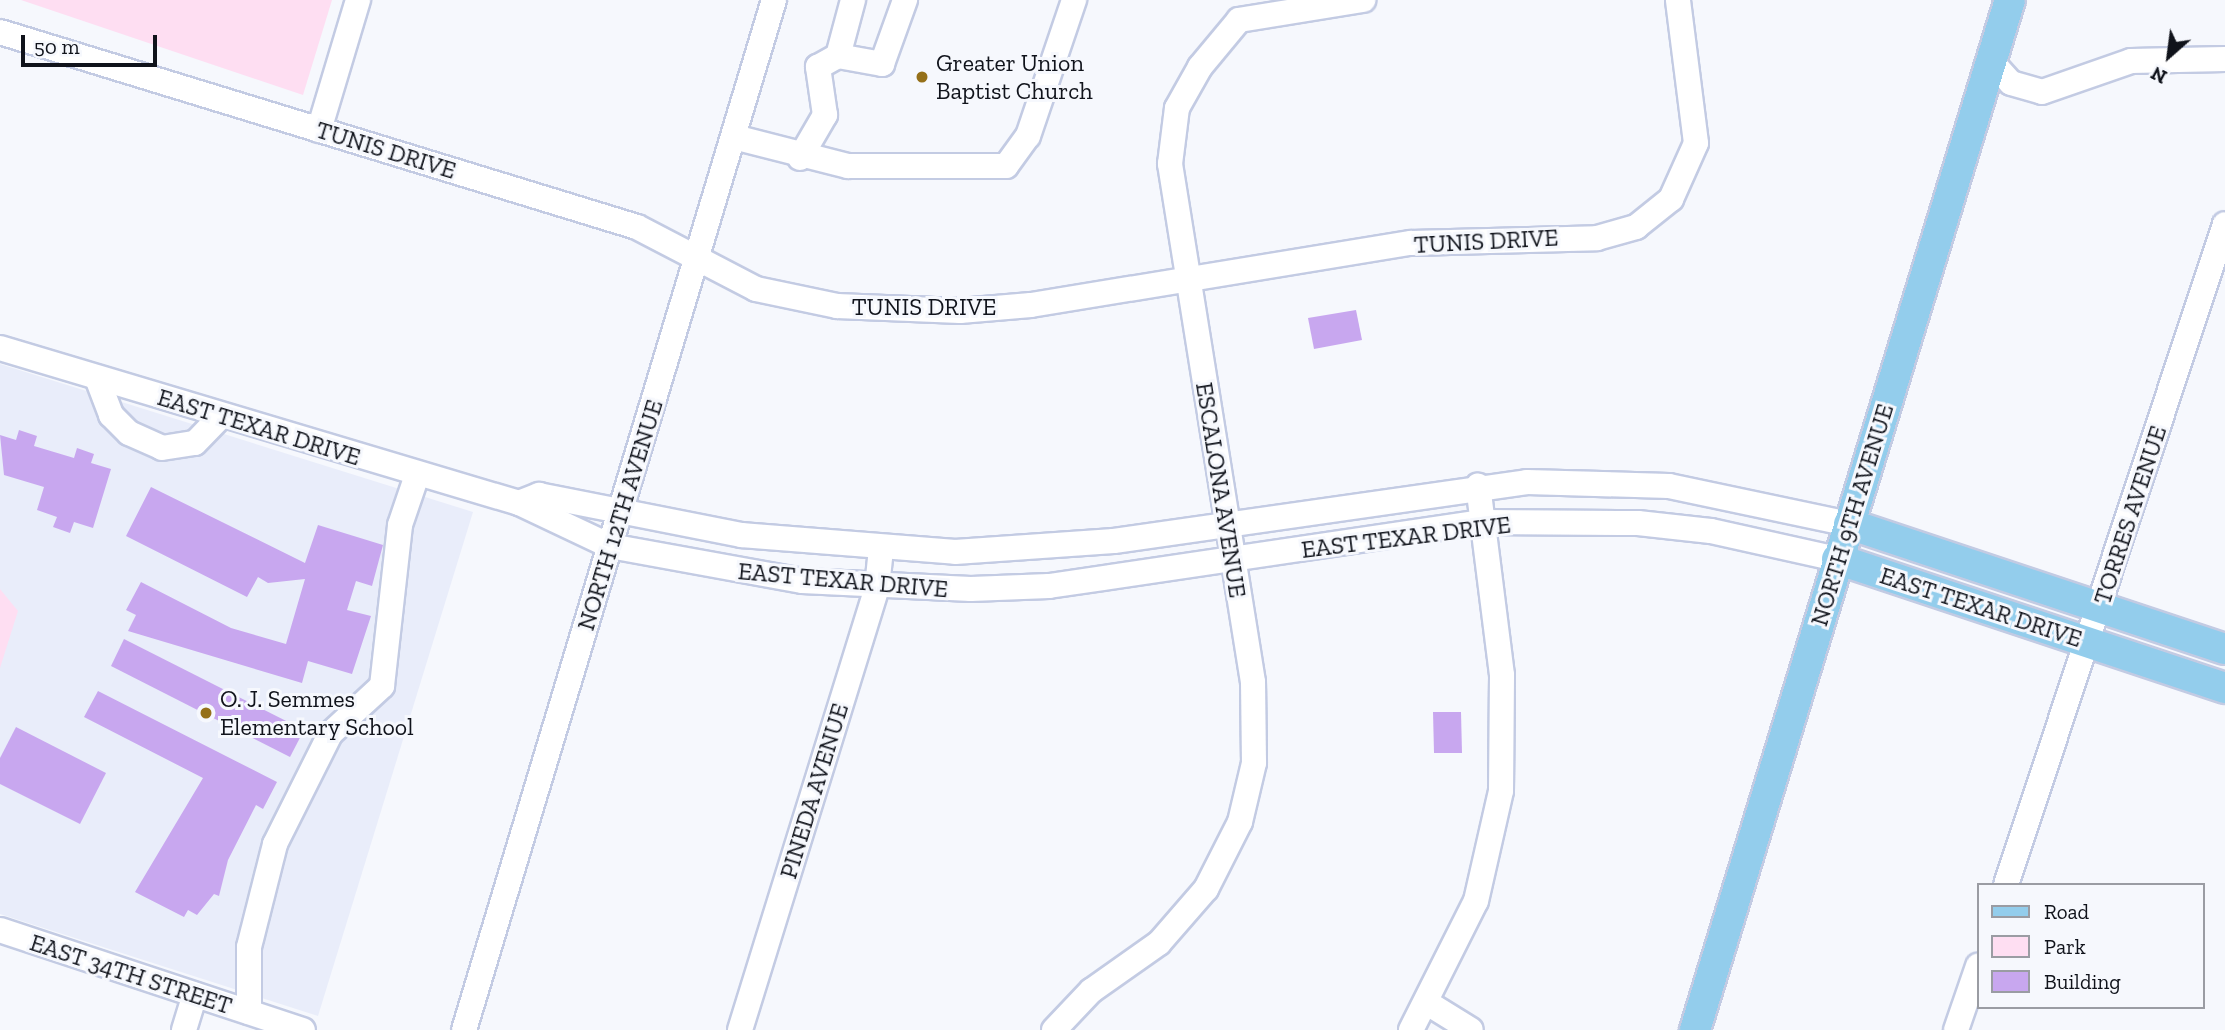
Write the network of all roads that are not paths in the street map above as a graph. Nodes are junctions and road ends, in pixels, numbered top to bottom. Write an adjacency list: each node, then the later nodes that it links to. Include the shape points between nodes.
1 (358, 0): 14 (street)
2 (775, 0): 15 (street, NORTH 12TH AVENUE)
3 (853, 0): 11 (street)
4 (905, 0): 11 (street, via 881,64)
5 (1074, 0): 16 (street, via 1023,148 1006,166 976,170 848,166)
6 (1363, 0): 9 (street, ESCALONA AVENUE)
7 (1678, 0): 19 (street, TUNIS DRIVE, via 1696,143 1671,199 1636,227 1597,238 1411,243)
8 (2010, 0): 13 (main road, NORTH 9TH AVENUE)
9 (1237, 10): 19 (street, ESCALONA AVENUE, via 1186,89 1173,124 1170,164)
10 (0, 32): 14 (street, TUNIS DRIVE)
11 (838, 56): 16 (street, via 818,67 825,115)
12 (2225, 59): 13 (street, via 2131,61 2042,92 2011,83)
13 (1992, 62): 29 (main road, NORTH 9TH AVENUE)
14 (319, 130): 18 (street, TUNIS DRIVE, via 637,227)
15 (734, 137): 16 (street); 18 (street, NORTH 12TH AVENUE)
16 (800, 158)
17 (2225, 223): 35 (street, TORRES AVENUE)
18 (697, 259): 19 (street, TUNIS DRIVE, via 795,300 900,311 1031,305); 26 (street, NORTH 12TH AVENUE)
19 (1188, 281): 28 (street, ESCALONA AVENUE)
20 (0, 348): 21 (street, EAST TEXAR DRIVE)
21 (97, 378): 22 (street, EAST TEXAR DRIVE); 22 (street, via 111,415 129,433 162,447 195,443)
22 (221, 416): 23 (street, EAST TEXAR DRIVE)
23 (417, 475): 25 (street, EAST TEXAR DRIVE); 44 (street, via 400,525 382,685 330,734 275,844 248,947)
24 (1478, 486): 27 (street); 28 (street, EAST TEXAR DRIVE); 29 (street, EAST TEXAR DRIVE, via 1669,486)
25 (519, 503): 26 (street, EAST TEXAR DRIVE, via 539,495); 30 (street, EAST TEXAR DRIVE)
26 (622, 509): 30 (street, NORTH 12TH AVENUE); 31 (street, EAST TEXAR DRIVE, via 741,535)
27 (1484, 522): 32 (street, EAST TEXAR DRIVE, via 1650,524); 33 (street, EAST TEXAR DRIVE); 43 (street, via 1502,675 1501,791 1476,901)
28 (1227, 523): 31 (street, EAST TEXAR DRIVE, via 1029,550); 33 (street, ESCALONA AVENUE)
29 (1849, 524): 32 (main road, NORTH 9TH AVENUE); 35 (main road, EAST TEXAR DRIVE)
30 (610, 546): 34 (street, EAST TEXAR DRIVE, via 725,570); 47 (street, NORTH 12TH AVENUE)
31 (881, 550): 34 (street, PINEDA AVENUE)
32 (1837, 559): 36 (main road, EAST TEXAR DRIVE); 52 (main road, NORTH 9TH AVENUE)
33 (1231, 561): 34 (street, EAST TEXAR DRIVE, via 1049,586); 49 (street, ESCALONA AVENUE, via 1255,720 1240,822 1226,856 1183,920 1091,991)
34 (877, 587): 48 (street, PINEDA AVENUE)
35 (2100, 606): 36 (street, TORRES AVENUE); 37 (main road, EAST TEXAR DRIVE)
36 (2088, 642): 38 (main road, EAST TEXAR DRIVE); 39 (street, TORRES AVENUE)
37 (2225, 649)
38 (2225, 688)
39 (2007, 883)
40 (0, 930): 42 (street, EAST 34TH STREET)
41 (1976, 972): 53 (street)
42 (195, 995): 44 (street, EAST 34TH STREET); 45 (street)
43 (1429, 1004): 50 (street); 51 (street)
44 (248, 1012): 46 (street, EAST 34TH STREET)
45 (184, 1030)
46 (303, 1030)
47 (464, 1030)
48 (740, 1030)
49 (1054, 1030)
50 (1411, 1030)
51 (1471, 1030)
52 (1695, 1030)
53 (1956, 1030)

